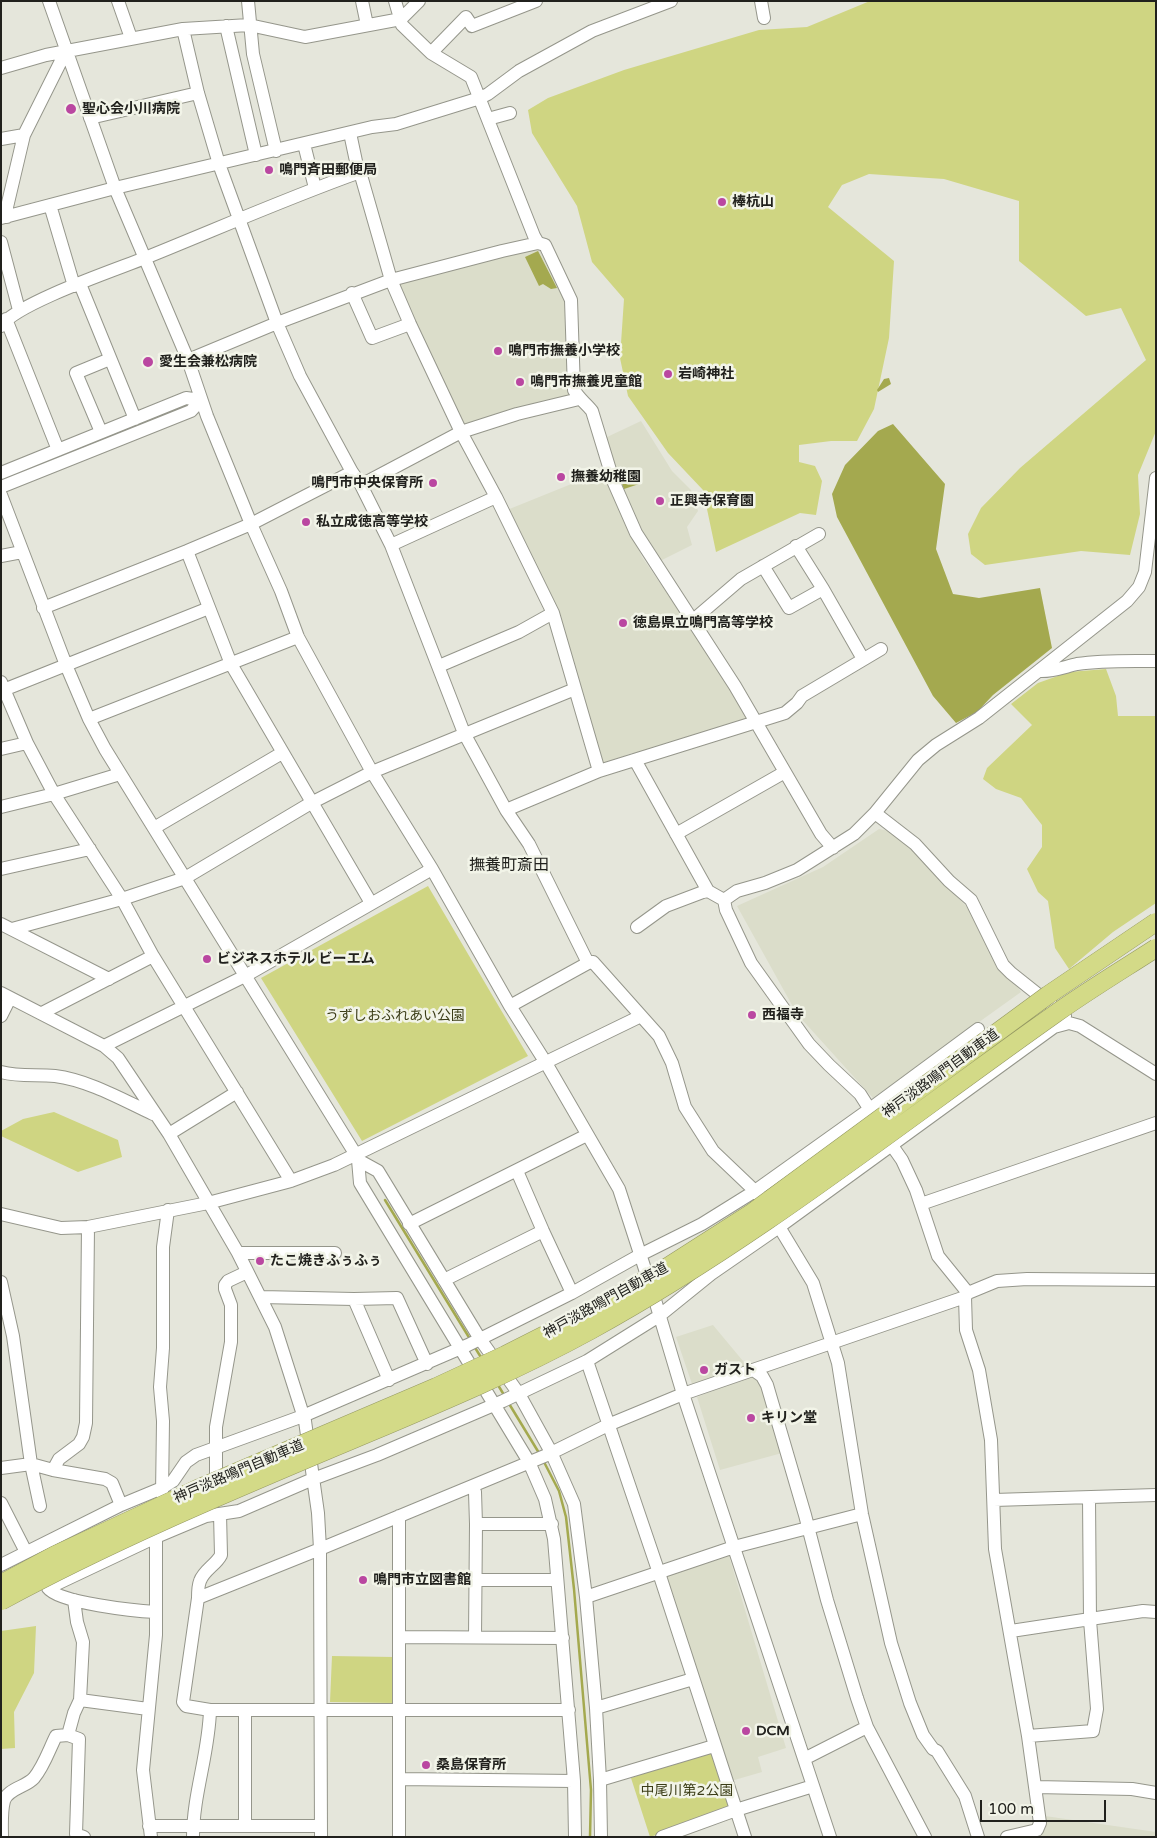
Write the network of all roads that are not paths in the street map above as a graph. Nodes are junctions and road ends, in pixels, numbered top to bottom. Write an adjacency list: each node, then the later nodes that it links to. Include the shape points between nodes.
1 (49, 1): 17 (street)
2 (118, 1): 16 (street)
3 (248, 1): 12 (street)
4 (362, 1): 14 (street)
5 (395, 1): 11 (street)
6 (419, 1): 11 (street)
7 (536, 1): 18 (street, via 472,26 466,17)
8 (761, 1): 10 (street)
9 (667, 2): 21 (street, via 592,31 519,71)
10 (764, 18)
11 (401, 19): 14 (street); 18 (street, via 402,26)
12 (249, 25): 13 (street); 14 (street, via 305,38); 29 (street)
13 (226, 26): 15 (street); 30 (street)
14 (367, 26)
15 (183, 29): 16 (street); 20 (street)
16 (131, 38): 17 (street)
17 (66, 50): 19 (street); 23 (street); 26 (street)
18 (431, 53): 21 (street, via 471,77)
19 (1, 68)
20 (198, 93): 23 (street); 31 (street)
21 (480, 98): 24 (street); 25 (street, via 396,124)
22 (510, 113): 24 (street)
23 (90, 118): 33 (street)
24 (488, 119): 39 (street)
25 (350, 133): 28 (street); 32 (street)
26 (24, 136): 27 (street); 36 (street)
27 (1, 140)
28 (304, 144): 29 (street); 34 (street)
29 (276, 151): 30 (street)
30 (256, 155): 31 (street)
31 (219, 164): 33 (street); 37 (street)
32 (360, 172): 34 (street); 42 (street)
33 (115, 188): 35 (street); 40 (street)
34 (315, 188): 37 (street)
35 (50, 205): 36 (street); 43 (street)
36 (4, 218)
37 (239, 218): 40 (street); 47 (street)
38 (1, 242): 41 (street)
39 (538, 243): 42 (street); 51 (street, via 545,245 571,300 574,384)
40 (145, 258): 43 (street); 50 (street)
41 (5, 267): 45 (street)
42 (391, 280): 44 (street); 48 (street)
43 (77, 285): 45 (street); 49 (street)
44 (352, 293): 47 (street); 48 (street, via 372,338)
45 (20, 310): 46 (street)
46 (4, 322): 56 (street)
47 (277, 323): 50 (street); 57 (street, via 300,376)
48 (410, 324): 55 (street)
49 (110, 358): 53 (street); 54 (street, via 76,373)
50 (188, 360): 52 (street)
51 (579, 399): 55 (street); 76 (street, via 592,411 614,483 636,533)
52 (200, 400): 53 (street, via 186,398); 61 (street, via 192,411); 64 (street)
53 (135, 419): 54 (street)
54 (101, 432): 56 (street)
55 (461, 432): 60 (street); 63 (street)
56 (58, 450): 58 (street)
57 (352, 472): 60 (street); 64 (street)
58 (1, 473)
59 (1156, 478): 84 (street, via 1148,555 1139,587 1099,625)
60 (361, 485): 66 (street)
61 (1, 487)
62 (1, 495): 69 (street)
63 (496, 498): 66 (street); 75 (street)
64 (251, 524): 68 (street); 77 (street)
65 (819, 534): 67 (street)
66 (391, 545): 83 (street)
67 (796, 546): 71 (street); 72 (street)
68 (187, 551): 73 (street); 74 (street)
69 (22, 552): 70 (street); 73 (street)
70 (1, 556)
71 (763, 566): 72 (street, via 789,608); 76 (street, via 741,579)
72 (823, 589): 79 (street)
73 (43, 608): 82 (street)
74 (209, 608): 81 (street); 82 (street)
75 (553, 613): 83 (street, via 519,632); 86 (street)
76 (692, 622): 88 (street)
77 (298, 637): 81 (street); 95 (street)
78 (881, 649): 79 (street)
79 (863, 659): 88 (street, via 802,696 784,713)
80 (1156, 661): 84 (street, via 1077,664)
81 (231, 664): 87 (street); 92 (street)
82 (66, 665): 85 (street); 87 (street)
83 (439, 666): 89 (street)
84 (1038, 671): 102 (street, via 979,718 918,760)
85 (2, 688): 90 (street)
86 (575, 689): 89 (street); 94 (street)
87 (89, 719): 97 (street)
88 (756, 723): 93 (street); 96 (street)
89 (464, 733): 95 (street); 101 (street)
90 (27, 743): 91 (street); 98 (street)
91 (1, 749)
92 (282, 753): 99 (street); 103 (street)
93 (635, 760): 94 (street); 104 (street)
94 (600, 771): 101 (street)
95 (372, 772): 99 (street); 108 (street)
96 (785, 772): 104 (street); 105 (street, via 821,834)
97 (120, 774): 98 (street); 103 (street)
98 (54, 794): 100 (street); 106 (street)
99 (311, 803): 109 (street); 113 (street)
100 (1, 807)
101 (506, 810): 119 (street, via 529,844)
102 (876, 813): 105 (street); 128 (street, via 915,844 971,900 1003,965 1066,1016)
103 (154, 828): 109 (street)
104 (676, 834): 110 (street)
105 (833, 848): 112 (street, via 797,870 737,891)
106 (90, 849): 107 (street); 111 (street)
107 (1, 869)
108 (432, 869): 113 (street); 123 (street)
109 (185, 878): 111 (street); 120 (street)
110 (708, 891): 112 (street); 116 (street, via 666,906)
111 (122, 899): 115 (street); 118 (street)
112 (724, 900): 135 (street, via 751,963 809,1044 860,1094)
113 (371, 903): 120 (street)
114 (1156, 922): 203 (highway, 神戸淡路鳴門自動車道, bridge, via 1048,995 753,1212 661,1271 582,1316 488,1363 197,1489 55,1555)
115 (7, 927): 121 (street)
116 (637, 927)
117 (1156, 948): 207 (highway, 神戸淡路鳴門自動車道, bridge, via 1058,1012 760,1225 668,1285 589,1331 512,1370 202,1503)
118 (153, 956): 121 (street); 124 (street)
119 (588, 963): 123 (street); 127 (street, via 593,962)
120 (245, 976): 124 (street); 141 (street)
121 (109, 979): 125 (street)
122 (6, 996): 125 (street); 126 (street)
123 (510, 1006): 131 (street)
124 (184, 1007): 130 (street); 134 (street)
125 (42, 1013): 130 (street)
126 (1, 1016)
127 (641, 1016): 131 (street); 144 (street, via 659,1036 672,1063 685,1107 713,1152)
128 (1070, 1023): 133 (street, via 1080,1026); 140 (street, via 1054,1027)
129 (978, 1029): 135 (street)
130 (104, 1046): 136 (street, via 118,1058)
131 (546, 1063): 139 (street); 141 (street)
132 (1, 1072): 136 (street, via 16,1076 56,1076 94,1086)
133 (1156, 1074)
134 (237, 1092): 138 (street); 143 (street)
135 (870, 1110): 140 (street); 144 (street)
136 (154, 1115): 138 (street)
137 (1156, 1123): 146 (street)
138 (169, 1134): 145 (street)
139 (587, 1135): 142 (street); 155 (street, via 619,1189)
140 (891, 1146): 146 (street, via 902,1160); 151 (street)
141 (357, 1158): 143 (street); 149 (street, via 378,1171); 166 (street, via 360,1183)
142 (517, 1171): 149 (street); 152 (street)
143 (291, 1181): 145 (street)
144 (755, 1191): 151 (street); 155 (street, via 702,1224)
145 (208, 1203): 147 (street); 153 (street)
146 (921, 1204): 161 (street, via 938,1256)
147 (168, 1210): 150 (street); 182 (street, via 163,1247)
148 (1, 1214): 150 (street, via 62,1228)
149 (409, 1224): 157 (street)
150 (88, 1227): 179 (street, via 86,1423 79,1444 59,1459)
151 (779, 1227): 164 (street, via 711,1274); 165 (street, via 813,1283)
152 (543, 1231): 157 (street); 160 (street)
153 (238, 1253): 154 (street); 156 (street)
154 (336, 1253)
155 (640, 1255): 160 (street); 164 (street)
156 (247, 1272): 162 (street); 175 (street, via 225,1284 231,1310 231,1342 216,1427)
157 (444, 1280): 166 (street)
158 (1156, 1280): 161 (street, via 997,1281)
159 (1, 1282): 177 (street, via 13,1336)
160 (572, 1293): 166 (street)
161 (967, 1295): 165 (street); 185 (street, via 966,1330 979,1370 991,1440)
162 (261, 1297): 163 (street); 173 (street, via 276,1327)
163 (354, 1299): 168 (street, via 397,1298); 170 (street)
164 (659, 1316): 167 (street); 171 (street)
165 (831, 1342): 169 (street); 190 (street, via 838,1363)
166 (471, 1343): 168 (street); 172 (street); 172 (street)
167 (587, 1361): 172 (street); 174 (street)
168 (426, 1364): 170 (street)
169 (755, 1371): 171 (street); 194 (street, via 767,1385)
170 (389, 1380): 173 (street)
171 (683, 1394): 174 (street); 196 (street)
172 (507, 1399): 176 (street); 176 (street); 180 (street)
173 (303, 1416): 175 (street); 180 (street)
174 (608, 1426): 176 (street); 200 (street)
175 (216, 1448): 182 (street, via 186,1462 173,1482); 189 (street)
176 (541, 1457): 181 (street); 193 (street, via 545,1498); 204 (street, via 574,1504)
177 (31, 1464): 178 (street); 179 (street); 188 (street)
178 (1, 1468)
179 (53, 1470): 187 (street, via 105,1478 112,1483)
180 (314, 1479): 189 (street, via 239,1511); 197 (street)
181 (472, 1486): 191 (street); 192 (street)
182 (162, 1488): 187 (street); 195 (street)
183 (1156, 1495): 184 (street)
184 (1089, 1498): 185 (street); 210 (street)
185 (994, 1500): 211 (street, via 995,1550)
186 (1, 1504): 198 (street)
187 (121, 1505): 198 (street)
188 (40, 1506)
189 (218, 1514): 195 (street); 205 (street, via 221,1554 199,1582)
190 (862, 1514): 194 (street); 249 (street, via 891,1643 910,1703 923,1735 938,1751 965,1796)
191 (399, 1516): 197 (street); 212 (street)
192 (476, 1524): 193 (street); 201 (street)
193 (552, 1524): 202 (street)
194 (808, 1528): 196 (street); 224 (street)
195 (159, 1535): 206 (street, via 48,1588 52,1593); 208 (street)
196 (734, 1547): 200 (street); 228 (street)
197 (320, 1549): 205 (street); 219 (street)
198 (26, 1552): 199 (street)
199 (1, 1565)
200 (659, 1573): 204 (street); 215 (street)
201 (476, 1580): 202 (street); 213 (street)
202 (557, 1580): 214 (street)
203 (1, 1584)
204 (586, 1597): 217 (street)
205 (198, 1598): 220 (street, via 184,1702 186,1706)
206 (74, 1600): 208 (street); 216 (street, via 83,1642)
207 (1, 1601)
208 (156, 1612): 218 (street)
209 (1156, 1612): 210 (street)
210 (1090, 1620): 211 (street); 226 (street, via 1097,1709 1094,1731)
211 (1011, 1631): 226 (street)
212 (399, 1636): 213 (street); 221 (street)
213 (475, 1636): 214 (street)
214 (562, 1638): 222 (street)
215 (693, 1678): 217 (street); 227 (street)
216 (80, 1700): 218 (street); 225 (street)
217 (596, 1708): 230 (street)
218 (148, 1709): 237 (street, via 143,1770)
219 (320, 1709): 221 (street); 223 (street); 239 (street)
220 (210, 1710): 223 (street); 238 (street)
221 (399, 1710): 222 (street); 229 (street)
222 (569, 1710): 231 (street)
223 (245, 1711): 236 (street)
224 (867, 1726): 228 (street); 248 (street)
225 (68, 1735): 240 (street, via 56,1736 33,1779 4,1800); 241 (street, via 79,1739 76,1834)
226 (1028, 1736): 233 (street)
227 (714, 1746): 230 (street); 235 (street)
228 (804, 1759): 232 (street)
229 (399, 1779): 231 (street); 242 (street)
230 (600, 1780): 244 (street)
231 (574, 1781): 243 (street)
232 (813, 1786): 235 (street); 247 (street)
233 (1036, 1787): 234 (street, via 1132,1789); 250 (street, via 1040,1823 1037,1830)
234 (1156, 1793)
235 (736, 1810): 245 (street); 246 (street)
236 (245, 1826): 238 (street); 239 (street)
237 (150, 1831): 238 (street)
238 (193, 1831)
239 (321, 1831)
240 (2, 1837)
241 (84, 1837)
242 (399, 1837)
243 (575, 1837)
244 (601, 1837)
245 (662, 1837)
246 (745, 1837)
247 (830, 1837)
248 (925, 1837)
249 (978, 1837)
250 (1007, 1837)

